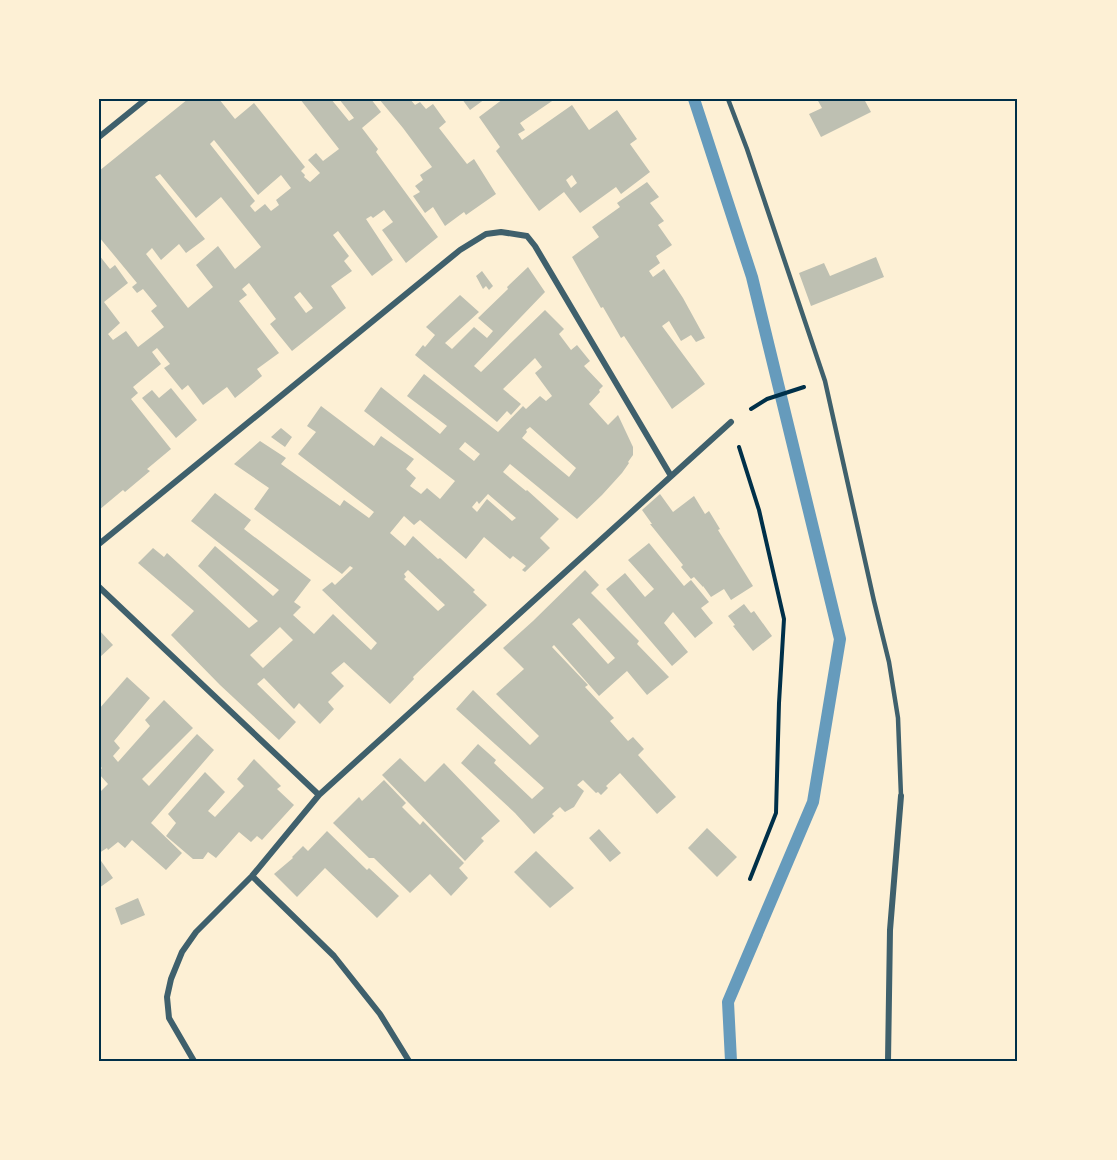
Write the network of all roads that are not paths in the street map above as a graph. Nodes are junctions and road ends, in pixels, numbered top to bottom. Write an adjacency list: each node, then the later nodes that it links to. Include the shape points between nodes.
1 (146, 99): 3 (street)
2 (728, 99): 9 (lane, via 825,381 890,662 898,717)
3 (99, 137)
4 (731, 422): 5 (street)
5 (671, 476): 6 (street, via 535,246 526,236 501,232 486,234 460,250); 8 (street)
6 (99, 544)
7 (99, 587): 8 (street)
8 (319, 795): 10 (street)
9 (901, 796): 13 (street, via 890,930)
10 (252, 876): 11 (street, via 196,932 171,979 167,997 169,1018); 12 (street, via 334,956 380,1014)
11 (194, 1061)
12 (409, 1061)
13 (888, 1061)

